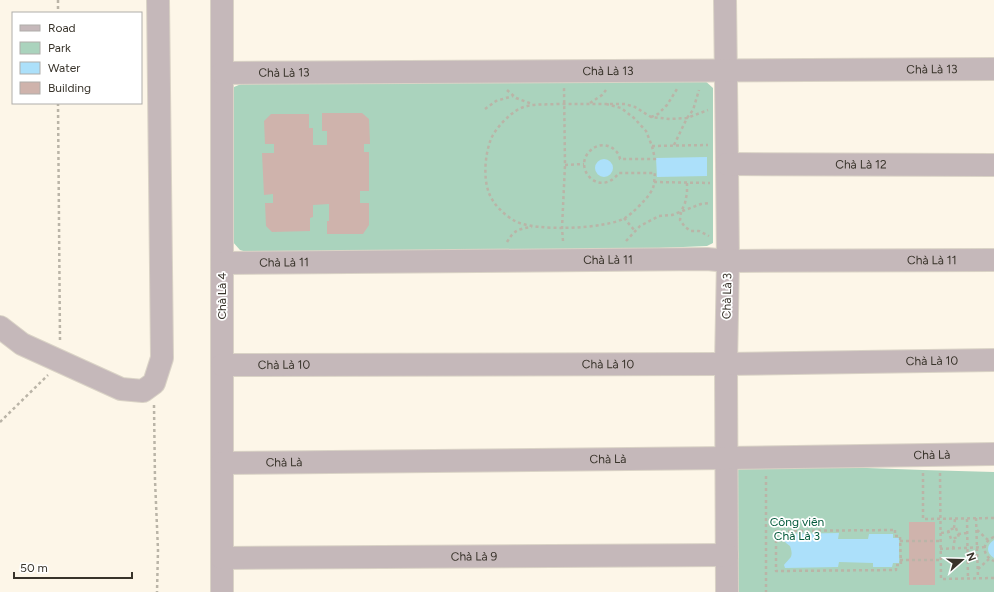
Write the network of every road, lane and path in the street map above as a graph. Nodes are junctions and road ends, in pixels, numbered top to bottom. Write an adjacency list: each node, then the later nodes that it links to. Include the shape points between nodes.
1 (58, 0): 5 (path)
2 (158, 0): 52 (street, via 162,358)
3 (222, 0): 8 (street, Chà Là 4)
4 (725, 0): 7 (street, Chà Là 3)
5 (58, 12)
6 (994, 69): 7 (street, Chà Là 13)
7 (726, 70): 8 (street, Chà Là 13); 28 (street, Chà Là 3)
8 (222, 73): 46 (street, Chà Là 4)
9 (679, 84): 22 (path, via 667,105)
10 (701, 84): 23 (path, via 693,110)
11 (505, 86): 14 (path)
12 (564, 86): 16 (path)
13 (606, 89): 17 (path, via 602,95)
14 (514, 96): 19 (path); 21 (path, via 496,101)
15 (58, 104): 49 (path)
16 (564, 104): 17 (path); 19 (path); 29 (path)
17 (588, 104): 18 (path)
18 (606, 104): 22 (path, via 625,104); 26 (path, via 621,108 634,118 646,132)
19 (534, 105): 37 (path, via 518,109 500,125 491,139 485,170 492,200 516,222)
20 (712, 108): 23 (path)
21 (485, 109)
22 (651, 117): 23 (path)
23 (687, 118): 24 (path)
24 (674, 145): 25 (path); 26 (path)
25 (713, 145)
26 (652, 146): 27 (path, via 655,159 620,159 610,147 598,146 588,153)
27 (584, 164): 29 (path); 31 (path, via 588,176 598,182 610,181 619,173 655,172)
28 (727, 164): 30 (street, Chà Là 12); 45 (street, Chà Là 3)
29 (565, 165): 38 (path)
30 (994, 165)
31 (654, 182): 32 (path); 36 (path, via 645,200)
32 (687, 183): 33 (path); 35 (path, via 685,203)
33 (713, 183)
34 (713, 202): 35 (path)
35 (681, 212): 39 (path, via 659,216); 40 (path, via 680,220 685,227)
36 (624, 218): 38 (path, via 608,224); 39 (path)
37 (534, 227): 38 (path); 43 (path, via 521,228 514,232)
38 (562, 228): 42 (path)
39 (635, 231): 41 (path)
40 (713, 237)
41 (625, 242)
42 (563, 244)
43 (505, 246)
44 (994, 260): 45 (street, Chà Là 11)
45 (728, 261): 46 (street, Chà Là 11, via 707,259); 50 (street, Chà Là 3)
46 (222, 263): 51 (street, Chà Là 4)
47 (0, 327): 49 (street, via 22,344)
48 (994, 360): 50 (street, Chà Là 10)
49 (60, 362): 52 (street, via 121,389 142,391); 53 (path)
50 (726, 364): 51 (street, Chà Là 10); 55 (street, Chà Là 3)
51 (222, 365): 56 (street, Chà Là 4)
52 (154, 383): 91 (path)
53 (0, 422)
54 (994, 454): 55 (street, Chà Là)
55 (726, 458): 56 (street, Chà Là); 81 (street, Chà Là 3)
56 (222, 462): 82 (street, Chà Là 4)
57 (923, 470): 62 (path, via 923,519)
58 (940, 470): 62 (path)
59 (766, 472): 94 (path)
60 (976, 518): 61 (path); 64 (path); 66 (path)
61 (994, 518)
62 (940, 519): 63 (path); 68 (path)
63 (955, 519): 64 (path); 65 (path)
64 (966, 519): 69 (path)
65 (954, 528): 67 (path, via 948,530); 70 (path)
66 (976, 530): 73 (path); 76 (path)
67 (949, 532): 68 (path); 72 (path, via 951,539)
68 (941, 533): 75 (path)
69 (967, 533): 70 (path); 79 (path)
70 (958, 534): 72 (path, via 959,537)
71 (994, 537): 73 (path)
72 (955, 538): 78 (path)
73 (988, 540): 77 (path)
74 (900, 541): 75 (path); 84 (path); 84 (path, via 900,536 895,536 895,530 776,531 776,571 896,570)
75 (940, 541): 80 (path)
76 (978, 547): 77 (path); 79 (path); 87 (path)
77 (985, 547): 83 (path)
78 (953, 548): 79 (path); 80 (path)
79 (967, 548): 90 (path)
80 (940, 549): 85 (path)
81 (727, 555): 82 (street, Chà Là 9); 93 (street, Chà Là 3)
82 (222, 558): 92 (street, Chà Là 4)
83 (989, 559): 86 (path); 87 (path)
84 (900, 560): 85 (path)
85 (941, 560): 90 (path, via 940,579)
86 (994, 561)
87 (978, 569): 88 (path)
88 (978, 578): 89 (path); 90 (path)
89 (994, 578)
90 (968, 579)
91 (157, 592)
92 (222, 592)
93 (727, 592)
94 (766, 592)

